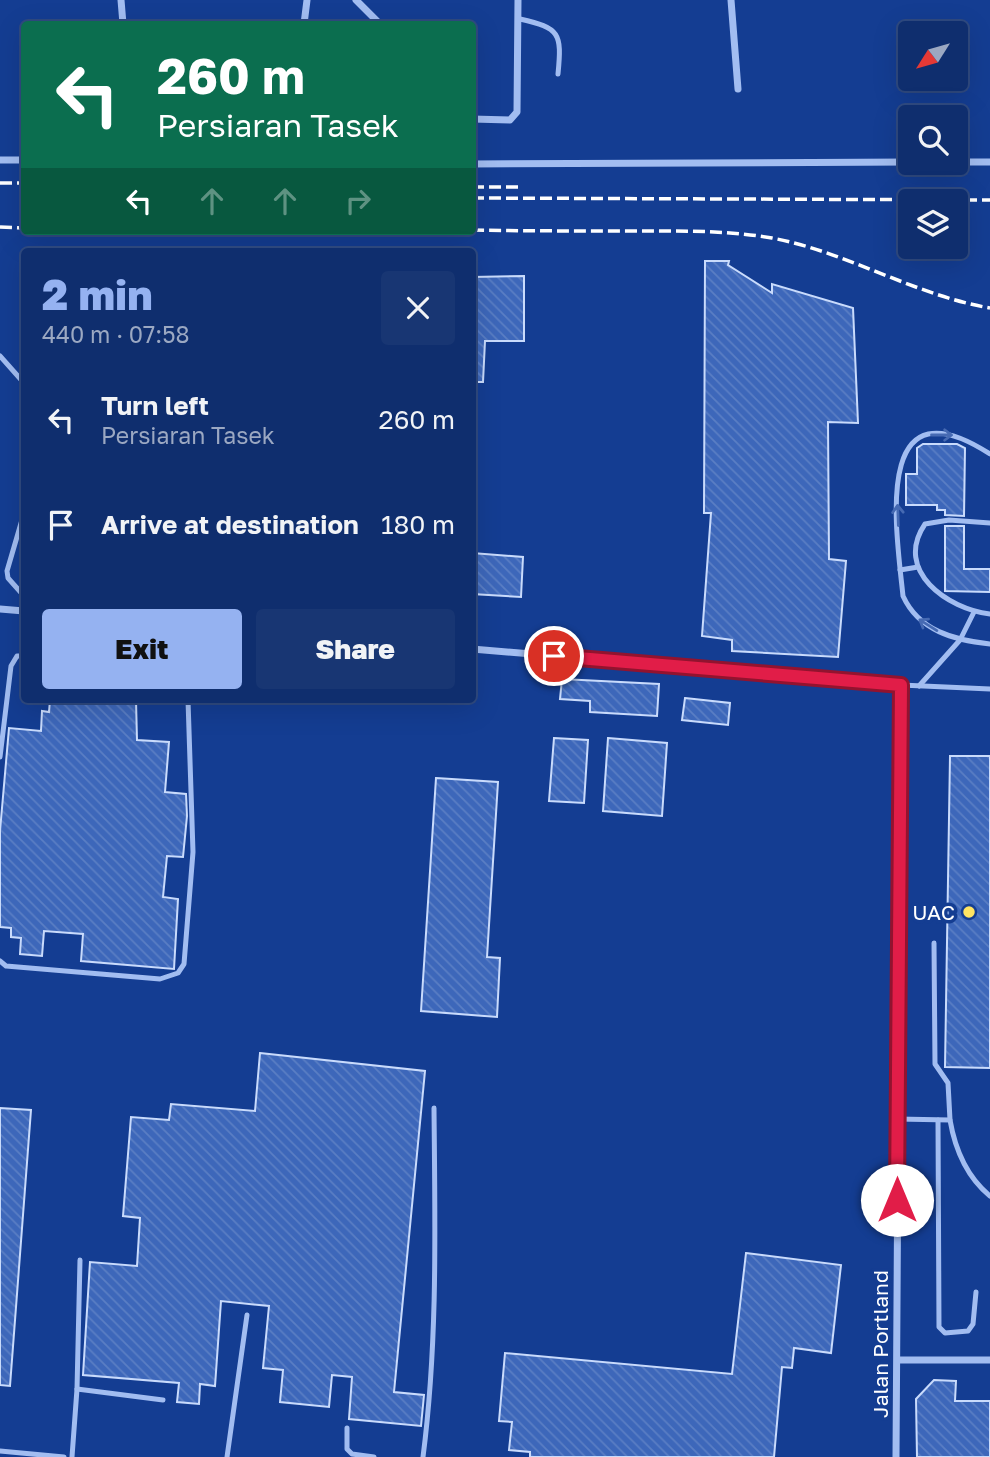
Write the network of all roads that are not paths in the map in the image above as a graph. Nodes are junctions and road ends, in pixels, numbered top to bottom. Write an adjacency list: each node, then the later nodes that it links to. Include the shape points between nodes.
1 (121, 0): 7 (street)
2 (307, 0): 8 (street)
3 (356, 0): 9 (street)
4 (518, 0): 6 (street)
5 (732, 0): 11 (street)
6 (520, 19): 10 (lane, via 551,28 558,35); 12 (street, via 517,111 510,120)
7 (123, 21)
8 (304, 21)
9 (377, 21)
10 (558, 74)
11 (738, 89)
12 (476, 119)
13 (0, 160): 14 (street)
14 (21, 160)
15 (898, 162): 18 (street)
16 (968, 162): 17 (street)
17 (990, 162)
18 (476, 164)
19 (0, 356): 20 (lane)
20 (21, 380)
21 (990, 454): 25 (lane, one-way to 21, via 896,474 911,443 922,436 949,434 966,438)
22 (21, 523): 27 (lane, via 6,571)
23 (990, 523): 24 (lane, via 949,520 925,524 918,542)
24 (918, 568): 25 (lane); 31 (lane, via 939,596)
25 (900, 570): 33 (lane, one-way to 25, via 929,628 910,612)
26 (0, 578): 27 (lane)
27 (8, 578): 28 (lane)
28 (21, 593)
29 (0, 609): 30 (street)
30 (21, 611)
31 (974, 612): 32 (lane); 33 (lane)
32 (990, 614)
33 (960, 640): 34 (lane); 38 (lane)
34 (990, 644)
35 (476, 649): 37 (street)
36 (21, 656): 41 (lane, via 11,666)
37 (901, 685): 38 (lane); 45 (street, Jalan Portland)
38 (919, 686): 39 (lane)
39 (990, 689)
40 (188, 703): 43 (lane, via 192,852 184,964 178,973 160,979 6,966)
41 (0, 757)
42 (934, 943): 47 (lane, via 935,1064 948,1083)
43 (0, 961)
44 (434, 1108): 62 (lane, via 435,1265)
45 (897, 1119): 46 (lane); 52 (street, Jalan Portland)
46 (938, 1120): 47 (lane); 50 (lane, via 939,1327 945,1333 968,1331 973,1324)
47 (950, 1120): 48 (lane, via 963,1161)
48 (990, 1196)
49 (80, 1260): 54 (lane)
50 (975, 1292)
51 (247, 1315): 60 (lane)
52 (898, 1360): 53 (street); 63 (street, Jalan Portland)
53 (990, 1360)
54 (77, 1389): 55 (lane); 59 (lane)
55 (163, 1399)
56 (347, 1428): 61 (lane, via 347,1449)
57 (0, 1451): 58 (lane)
58 (64, 1457)
59 (72, 1457)
60 (226, 1457)
61 (374, 1457)
62 (423, 1457)
63 (896, 1457)

